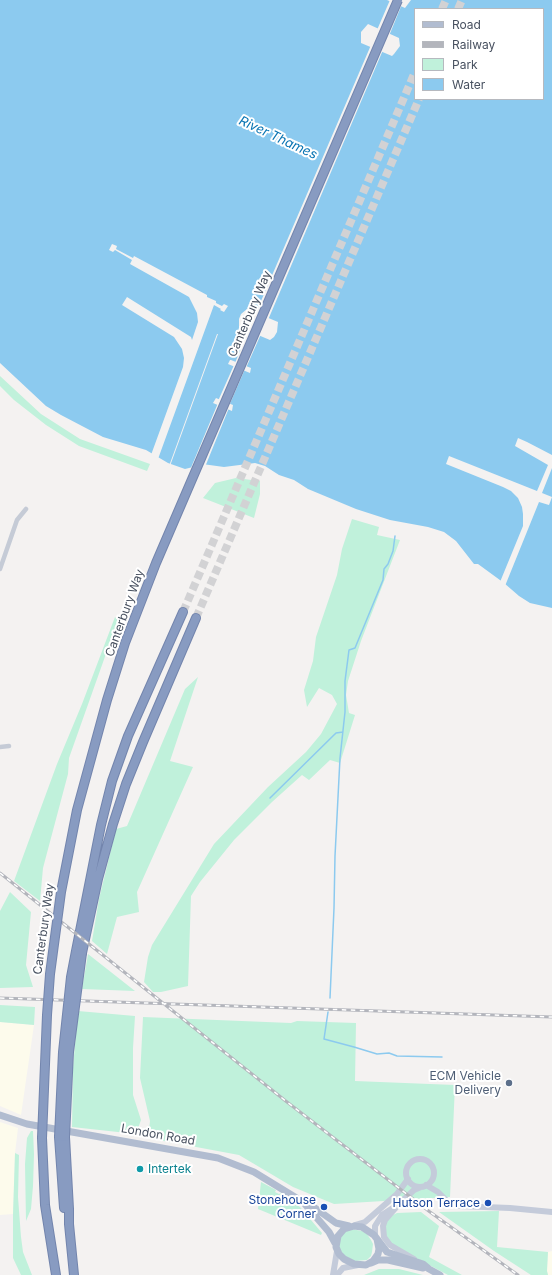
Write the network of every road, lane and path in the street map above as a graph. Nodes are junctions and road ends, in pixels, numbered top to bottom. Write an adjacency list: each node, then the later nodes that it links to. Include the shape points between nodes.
1 (398, 0): 24 (highway, Canterbury Way, bridge, via 156,564 106,700 77,810 61,892 47,1008 43,1179)
2 (26, 509): 3 (street, via 17,520)
3 (0, 569)
4 (183, 612): 8 (highway, via 128,736 112,781 100,825)
5 (196, 618): 8 (highway, via 126,784)
6 (9, 746): 7 (street)
7 (0, 747)
8 (84, 928): 25 (highway, bridge, via 71,1028 62,1137)
9 (0, 1115): 14 (main road, London Road, via 26,1124 218,1158 254,1172)
10 (432, 1178): 11 (street, via 430,1163 418,1159 407,1168); 12 (street); 13 (street)
11 (408, 1180): 12 (street); 17 (street, via 397,1194 365,1222)
12 (424, 1186): 13 (street); 15 (street, via 414,1190)
13 (438, 1192): 16 (street, via 447,1201 459,1206)
14 (303, 1202): 17 (main road, London Road, via 339,1225); 19 (main road, London Road, via 329,1232)
15 (399, 1204): 18 (street, via 380,1218 374,1229); 20 (street, via 385,1220 384,1237 390,1245)
16 (552, 1212)
17 (351, 1226): 18 (main road, via 367,1228); 19 (main road, via 340,1233)
18 (376, 1238): 20 (main road, via 387,1252); 21 (main road, via 378,1254)
19 (336, 1247): 22 (main road, via 344,1260); 26 (street)
20 (415, 1261): 23 (main road)
21 (369, 1263): 22 (main road); 23 (main road, via 388,1260)
22 (358, 1265): 27 (street, via 344,1268)
23 (429, 1269): 28 (main road)
24 (56, 1275)
25 (74, 1275)
26 (333, 1275)
27 (337, 1275)
28 (440, 1275)

